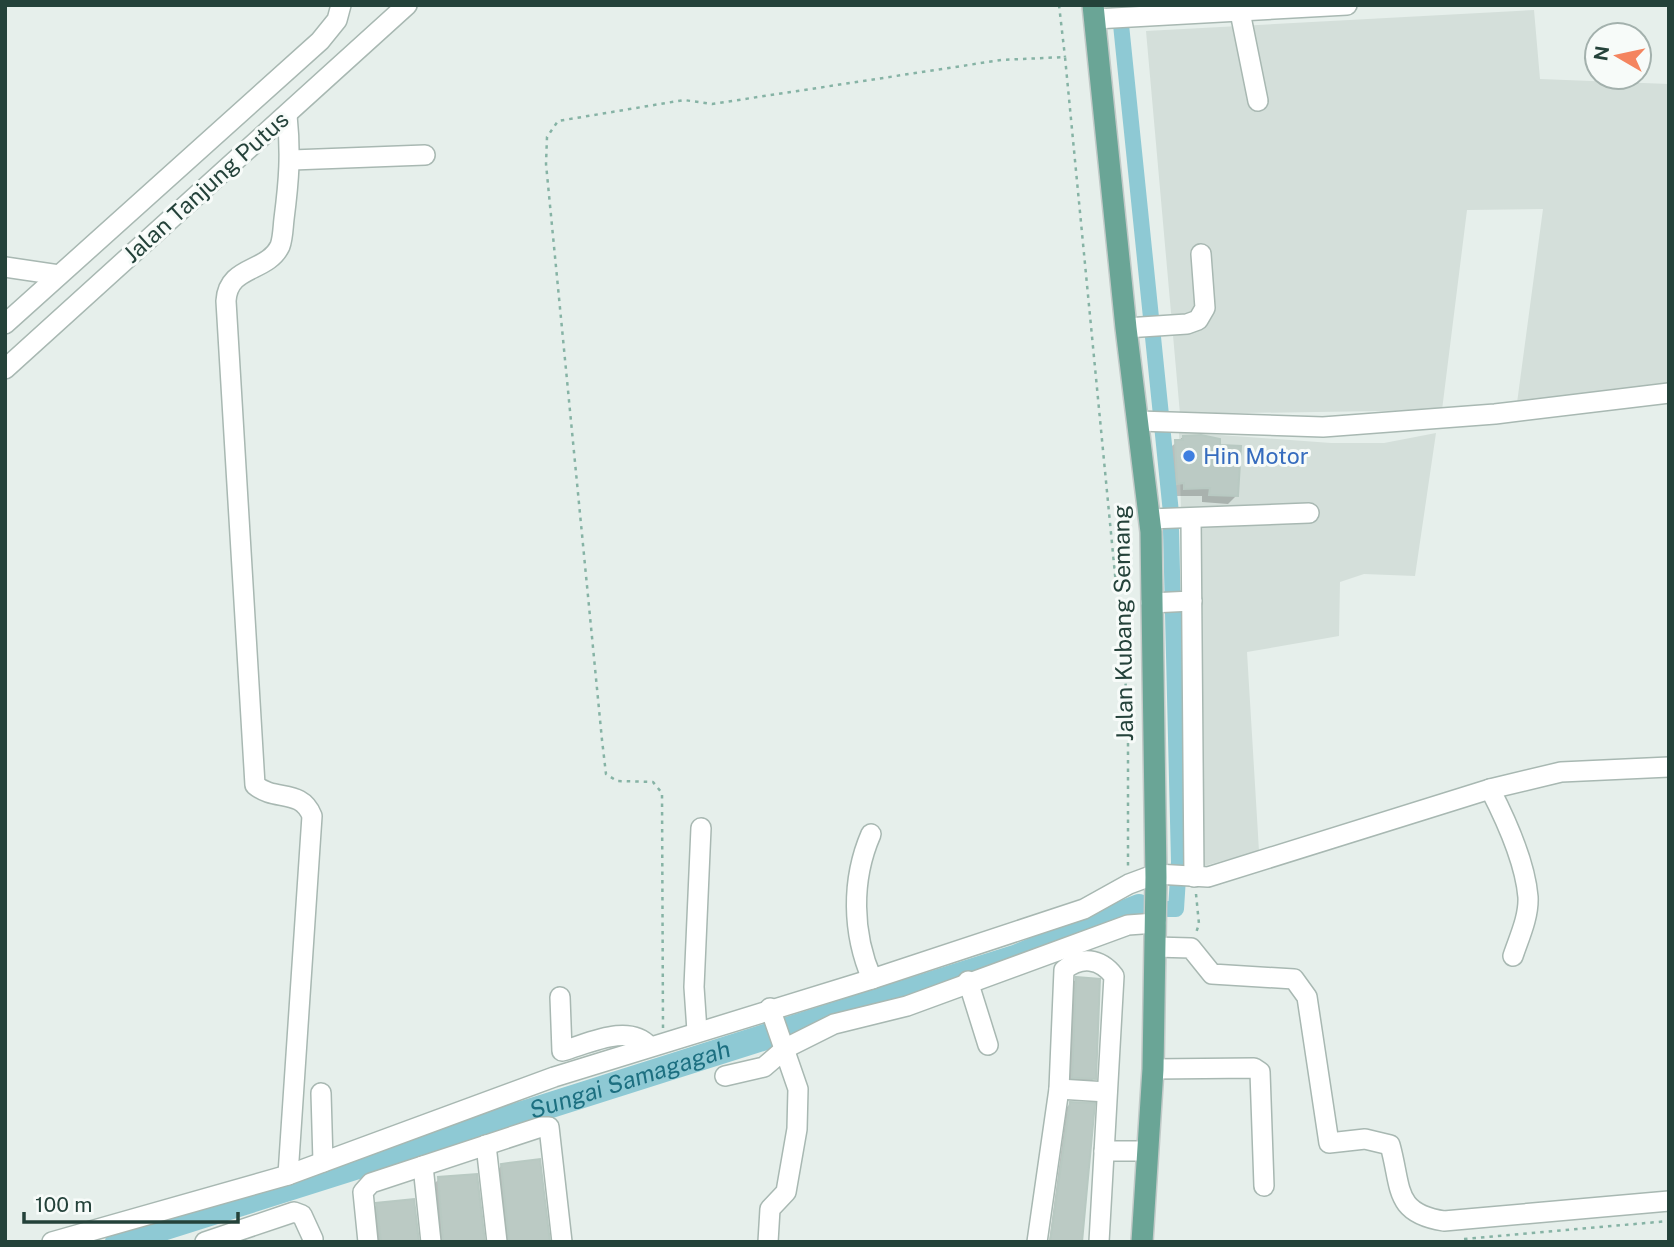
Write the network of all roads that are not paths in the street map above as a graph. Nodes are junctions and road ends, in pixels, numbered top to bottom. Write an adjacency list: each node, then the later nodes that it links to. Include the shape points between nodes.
1 (341, 5): 12 (street, via 337,20 320,41)
2 (407, 5): 7 (street, Jalan Tanjung Putus)
3 (1347, 5): 4 (street)
4 (1240, 12): 5 (street); 6 (street)
5 (1117, 13): 14 (main road, Jalan Kubang Semang)
6 (1258, 101)
7 (288, 115): 9 (street); 15 (street, Jalan Tanjung Putus)
8 (425, 155): 9 (street)
9 (292, 160): 48 (street, via 281,244 267,261 237,274 226,301 255,785 271,794 297,797 307,804 312,816)
10 (1201, 254): 14 (street, via 1205,307 1198,320)
11 (5, 267): 12 (street)
12 (59, 275): 13 (street)
13 (5, 324)
14 (1135, 327): 17 (main road, Jalan Kubang Semang)
15 (5, 369)
16 (1669, 393): 17 (street, via 1495,414 1323,427)
17 (1147, 422): 19 (main road, Jalan Kubang Semang)
18 (1309, 513): 20 (street)
19 (1149, 519): 20 (street); 21 (main road, Jalan Kubang Semang)
20 (1191, 519): 21 (street)
21 (1174, 602): 26 (main road, Jalan Kubang Semang); 26 (street)
22 (1669, 767): 23 (street, via 1561,772)
23 (1490, 789): 26 (street, via 1208,877); 29 (street, via 1504,817 1528,898)
24 (701, 828): 34 (street, via 694,987)
25 (871, 834): 30 (street, via 859,862 856,920)
26 (1175, 875): 27 (main road, Jalan Kubang Semang); 30 (street, via 1129,884 1084,909)
27 (1156, 923): 28 (main road, Jalan Kubang Semang); 31 (street, via 1128,925)
28 (1155, 947): 38 (main road, Jalan Kubang Semang); 50 (street, via 1191,948 1212,974 1294,979 1307,996 1329,1143 1365,1139 1390,1145 1403,1202 1419,1217 1444,1221)
29 (1513, 956)
30 (872, 979): 33 (street)
31 (968, 981): 36 (street, via 907,1006 834,1024); 37 (street)
32 (560, 998): 35 (street, via 562,1051 623,1034)
33 (771, 1012): 34 (street); 36 (street)
34 (697, 1031): 35 (street)
35 (656, 1044): 46 (street)
36 (783, 1044): 39 (street, via 764,1067); 58 (street, via 798,1089 797,1129 786,1192 770,1209)
37 (988, 1045)
38 (1153, 1069): 45 (main road, Jalan Kubang Semang); 49 (street, via 1254,1068 1260,1072)
39 (725, 1076)
40 (1059, 1089): 41 (street); 41 (street, via 1064,970 1074,962 1093,960 1114,976); 59 (street)
41 (1107, 1092): 44 (street)
42 (321, 1093): 46 (street)
43 (486, 1145): 47 (street); 56 (street); 57 (street, via 549,1127)
44 (1104, 1151): 45 (street); 60 (street)
45 (1148, 1151): 61 (main road, Jalan Kubang Semang)
46 (323, 1162): 48 (street)
47 (423, 1166): 54 (street, via 371,1183 363,1192); 55 (street)
48 (288, 1175): 52 (street)
49 (1264, 1186)
50 (1669, 1201)
51 (313, 1239): 53 (street, via 302,1215 294,1212)
52 (52, 1242)
53 (205, 1242)
54 (368, 1242)
55 (431, 1242)
56 (496, 1242)
57 (562, 1242)
58 (768, 1242)
59 (1037, 1242)
60 (1099, 1242)
61 (1142, 1242)

